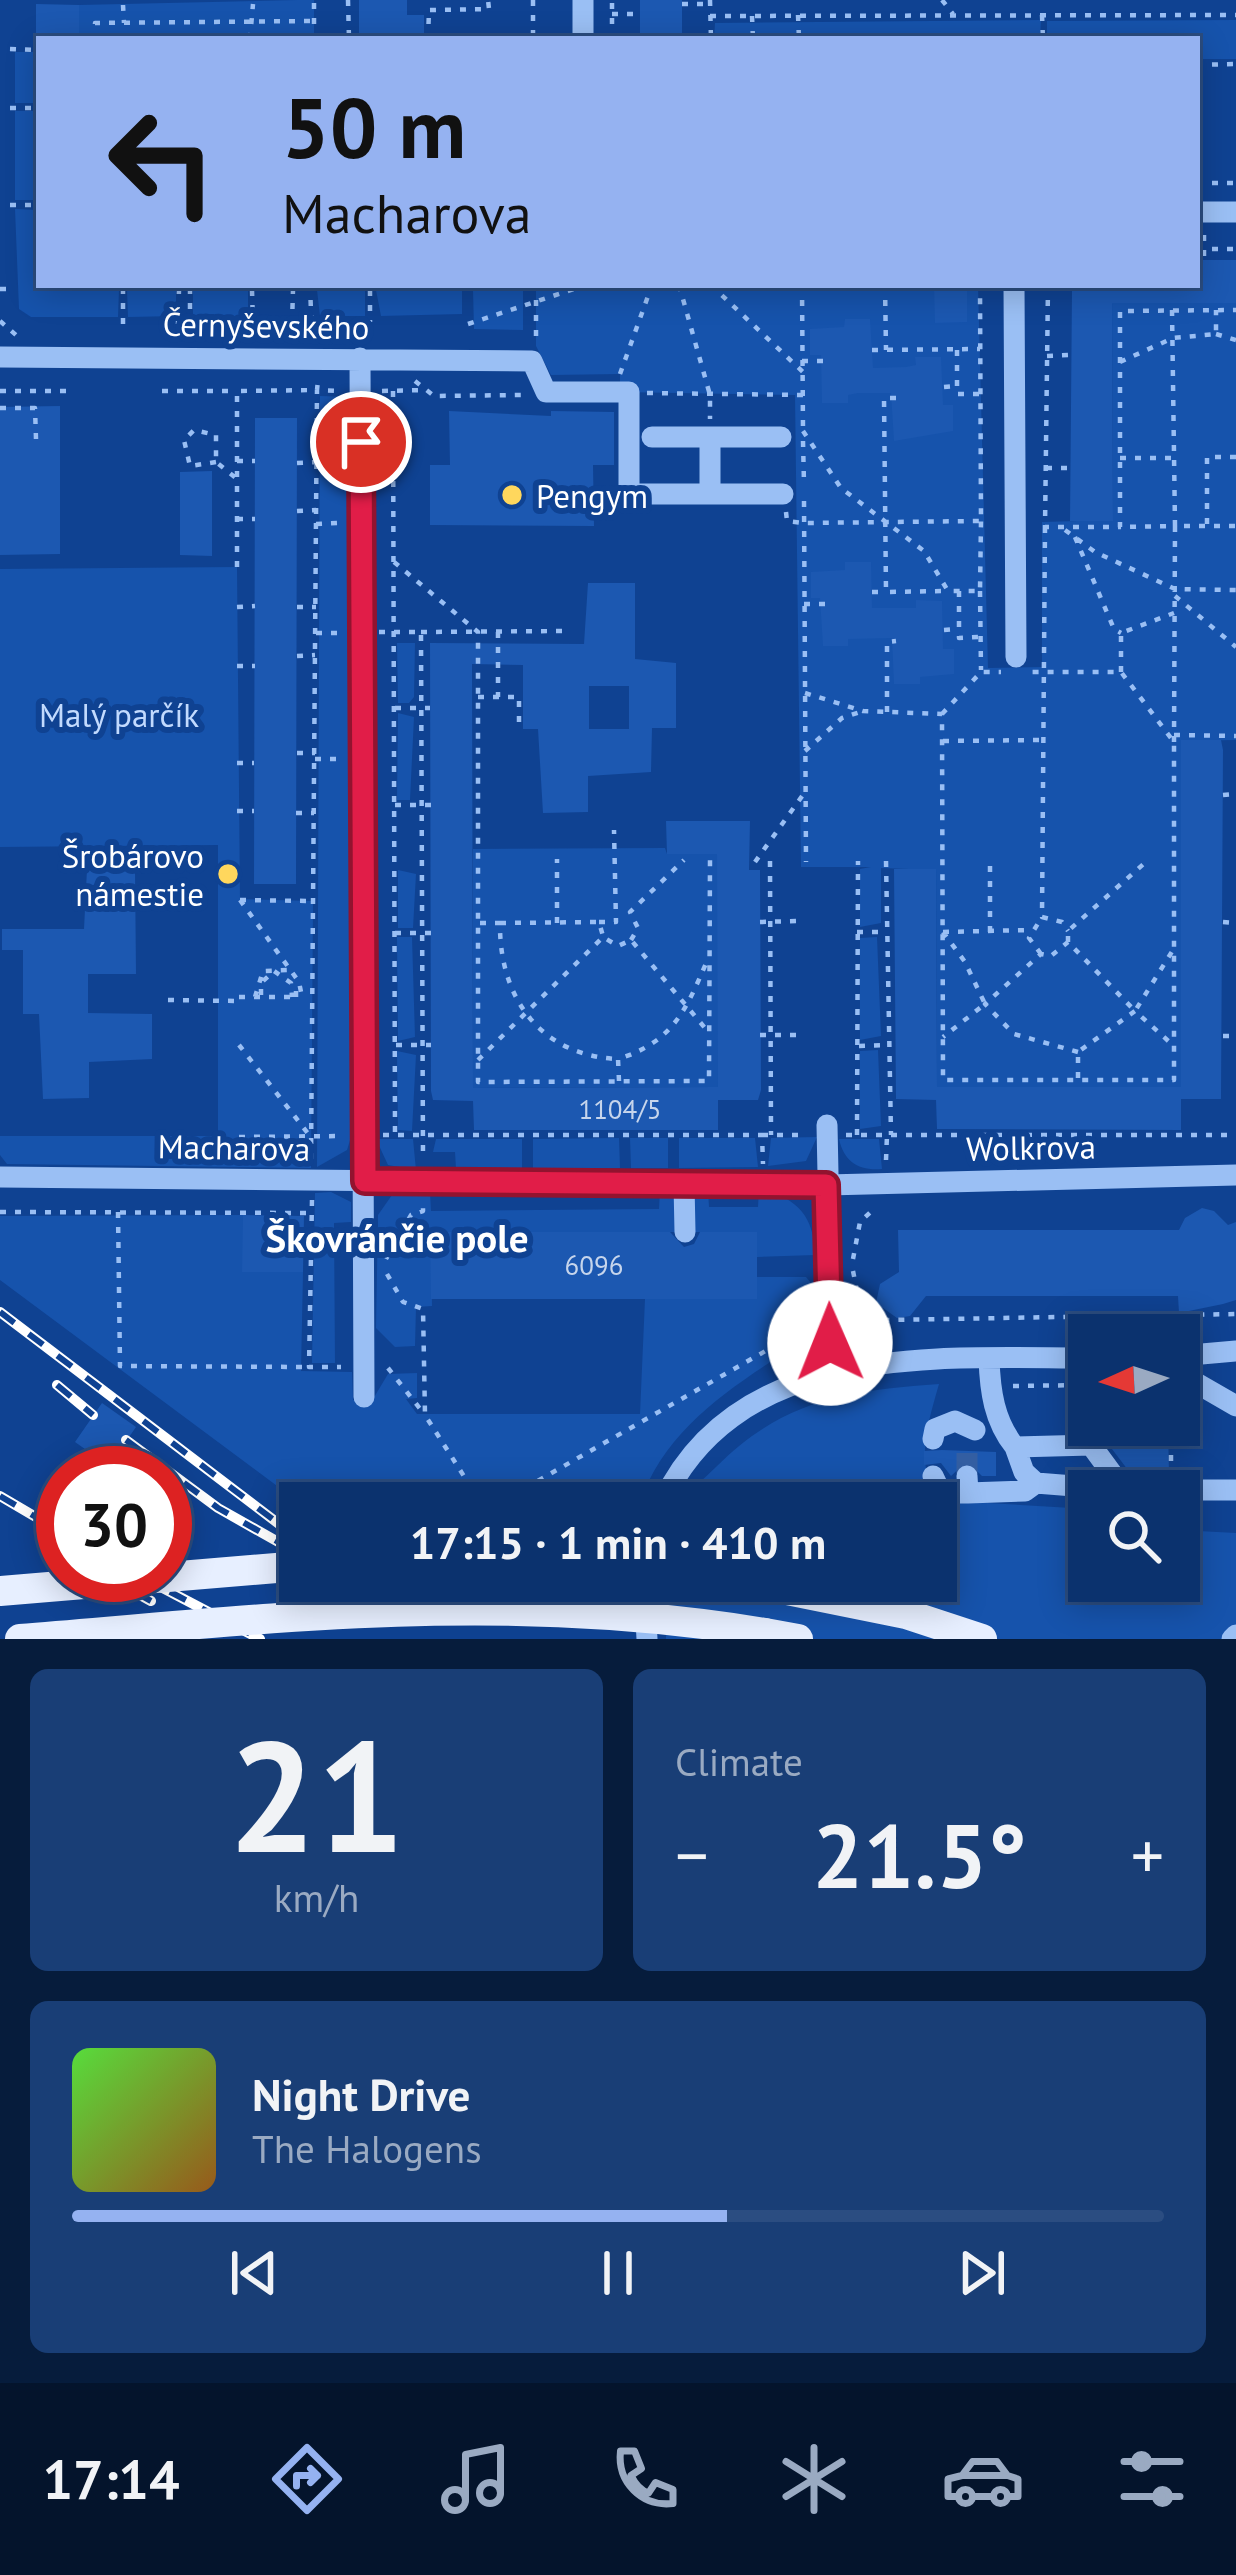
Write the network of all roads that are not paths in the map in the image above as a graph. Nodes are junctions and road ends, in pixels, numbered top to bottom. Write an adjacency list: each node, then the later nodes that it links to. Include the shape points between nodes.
1 (583, 0): 2 (street)
2 (583, 36)
3 (1200, 212): 4 (street)
4 (1236, 212)
5 (1014, 288): 13 (street)
6 (0, 357): 7 (street, Černyševského)
7 (360, 358): 11 (street, Černyševského, via 532,361 546,392 624,392 629,494); 17 (street)
8 (792, 434): 10 (street)
9 (652, 437): 10 (street)
10 (710, 437): 11 (street)
11 (710, 494): 12 (street)
12 (783, 494)
13 (1014, 667)
14 (827, 1130): 19 (street)
15 (1236, 1175): 19 (street, Wolkrova)
16 (0, 1177): 17 (street, Macharova)
17 (365, 1181): 18 (street, Macharova); 27 (street, via 372,1363)
18 (684, 1184): 19 (street, Macharova); 20 (street)
19 (826, 1185): 25 (street)
20 (685, 1232)
21 (1236, 1351): 22 (street)
22 (1200, 1354)
23 (989, 1358): 24 (street); 25 (street); 30 (street, via 989,1386)
24 (1068, 1358)
25 (832, 1370): 35 (street, via 729,1423)
26 (1200, 1385): 28 (street)
27 (364, 1397)
28 (1236, 1406)
29 (975, 1430): 30 (street); 31 (street, via 956,1421 935,1429); 33 (street)
30 (1008, 1438): 32 (street, via 1091,1444); 36 (street)
31 (933, 1439)
32 (1110, 1470)
33 (967, 1474): 34 (street, via 940,1493); 36 (street, via 1025,1491)
34 (933, 1476)
35 (672, 1482)
36 (1036, 1483): 37 (street)
37 (1068, 1486)
38 (1200, 1490): 39 (street)
39 (1236, 1490)
40 (279, 1568): 41 (main road, bridge)
41 (0, 1591)
42 (645, 1602): 45 (street)
43 (849, 1602): 47 (main road)
44 (20, 1639): 46 (main road, bridge, via 466,1607 619,1612)
45 (647, 1639)
46 (798, 1639)
47 (982, 1639)

